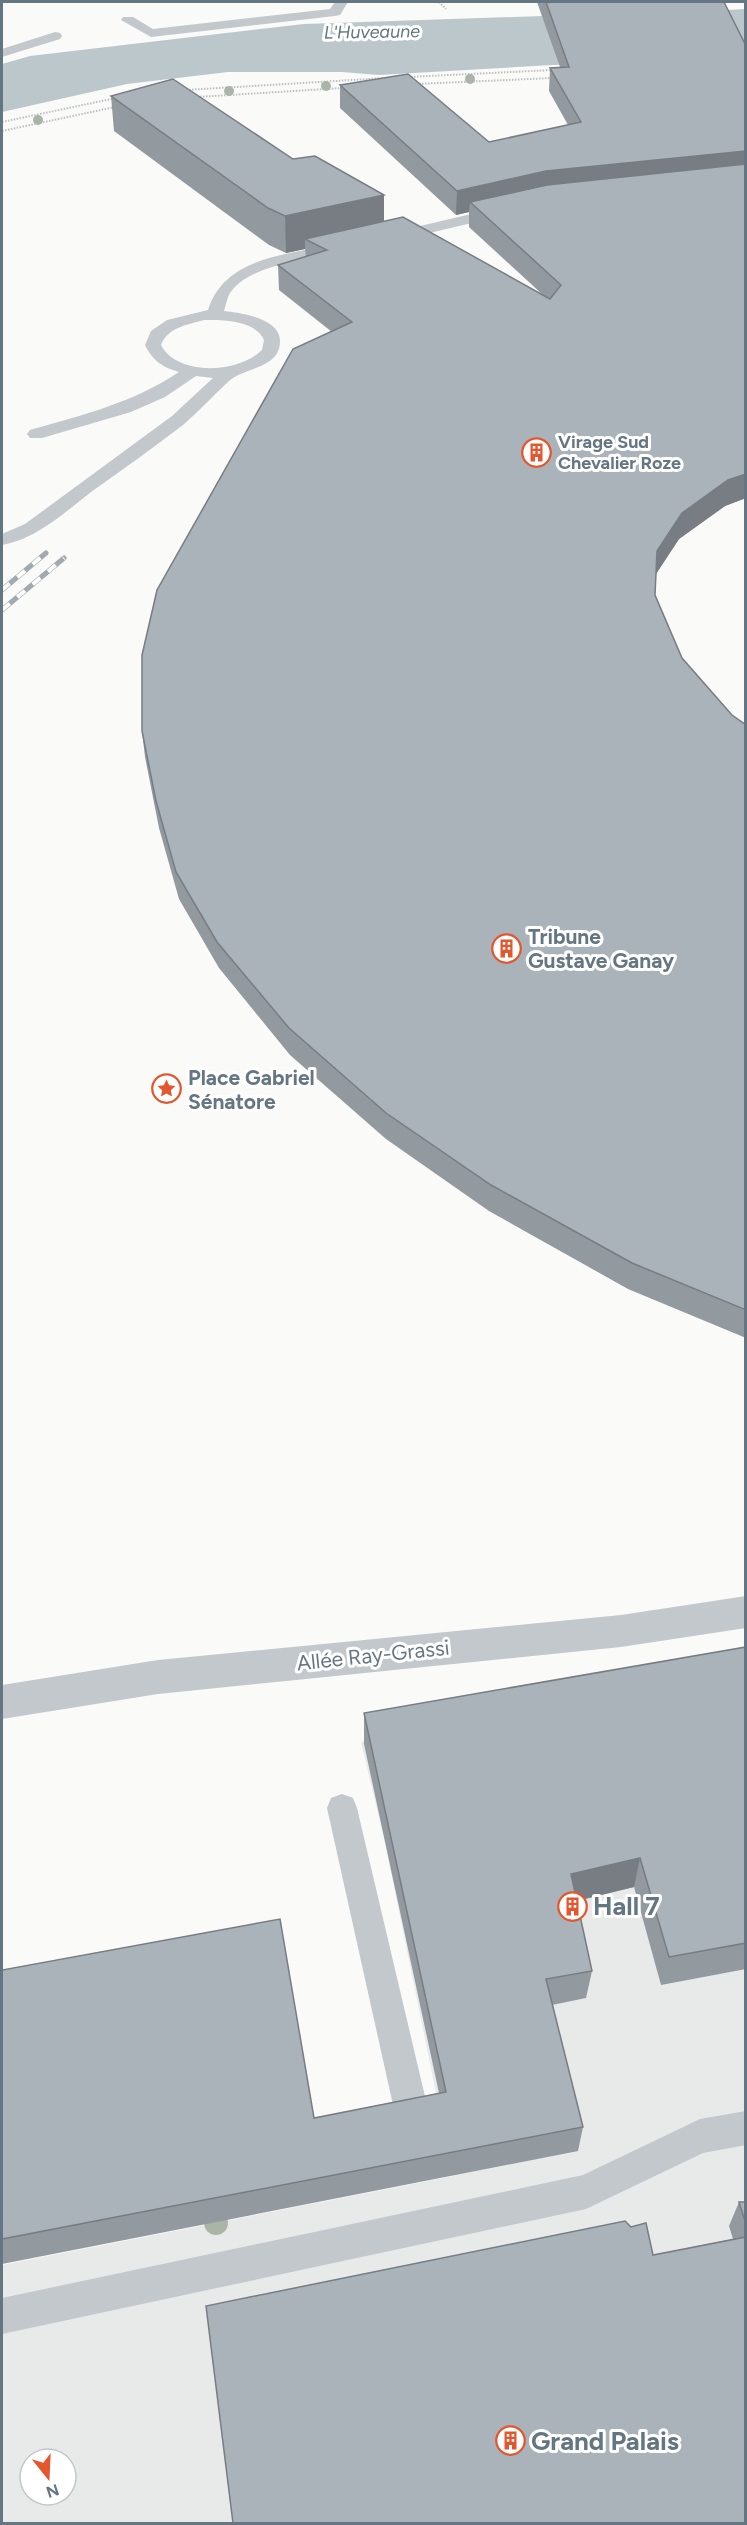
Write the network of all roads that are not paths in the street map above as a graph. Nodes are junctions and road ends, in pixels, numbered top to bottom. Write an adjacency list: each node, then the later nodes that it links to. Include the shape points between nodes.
1 (341, 2): 2 (lane, via 335,12 151,33)
2 (128, 20)
3 (56, 36): 4 (lane)
4 (2, 53)
5 (511, 210): 6 (lane)
6 (374, 240)
7 (352, 246): 8 (lane, via 262,266 243,274 223,290)
8 (215, 314): 9 (lane, via 256,323 271,340 270,350 261,359); 10 (lane, via 185,318 170,324 154,338 154,351 161,360)
9 (230, 371): 10 (lane); 12 (lane, via 178,420 31,528)
10 (191, 372): 11 (lane, via 126,408)
11 (36, 434)
12 (2, 540)
13 (746, 1612): 14 (street, Allée Ray-Grassi, via 621,1631 158,1677)
14 (2, 1702)
15 (342, 1808): 16 (lane)
16 (410, 2105)
17 (746, 2128): 18 (lane, via 700,2136 586,2192)
18 (2, 2316)

